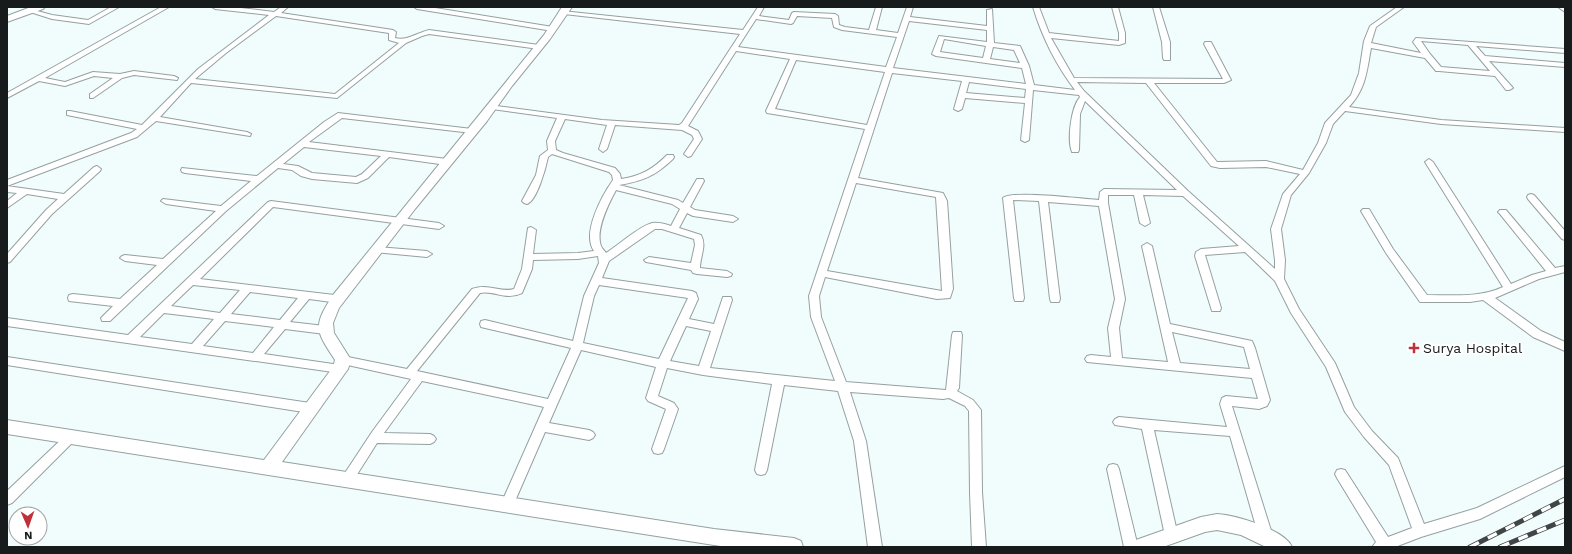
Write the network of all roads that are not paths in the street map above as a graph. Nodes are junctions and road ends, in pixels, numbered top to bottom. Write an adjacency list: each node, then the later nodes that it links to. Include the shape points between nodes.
1 (40, 7): 19 (street)
2 (116, 7): 19 (street, via 89,22)
3 (166, 7): 52 (street)
4 (215, 7): 21 (street)
5 (285, 7): 21 (street)
6 (417, 7): 20 (street)
7 (453, 7): 20 (street)
8 (761, 7): 22 (street)
9 (879, 7): 29 (street)
10 (910, 7): 24 (street)
11 (1036, 7): 31 (street)
12 (1115, 7): 31 (street, via 1123,42)
13 (1156, 7): 43 (street, via 1166,42)
14 (1401, 7): 37 (street, via 1373,26)
15 (1561, 7): 18 (street)
16 (566, 10): 27 (street); 28 (street)
17 (990, 10): 26 (street)
18 (1565, 10)
19 (30, 11): 23 (street)
20 (446, 12): 27 (street)
21 (275, 14): 33 (street, via 393,32 391,39); 56 (street, via 229,46)
22 (754, 18): 28 (street); 29 (street, via 791,22 794,14 835,16 836,26)
23 (7, 19)
24 (906, 19): 25 (street); 30 (street)
25 (945, 23): 26 (street); 32 (street)
26 (990, 28): 35 (street)
27 (553, 29): 38 (street)
28 (744, 32): 39 (street)
29 (872, 32): 30 (street)
30 (901, 35): 48 (street)
31 (1047, 35): 54 (street)
32 (941, 37): 35 (street); 45 (street, via 936,54)
33 (404, 42): 38 (street, via 429,32); 56 (street, via 337,96)
34 (1470, 43): 40 (street); 41 (street, via 1418,40); 44 (street)
35 (990, 44): 45 (street); 47 (street, via 1019,49)
36 (1208, 44): 55 (street, via 1226,80)
37 (1368, 45): 41 (street); 65 (street, via 1363,73 1355,96)
38 (539, 46): 64 (street)
39 (734, 49): 42 (street); 71 (street)
40 (1565, 52)
41 (1427, 56): 49 (street, via 1439,68)
42 (794, 57): 48 (street); 73 (street, via 770,111)
43 (1167, 58)
44 (1483, 58): 46 (street); 49 (street)
45 (986, 61): 47 (street)
46 (1565, 65)
47 (1025, 66): 57 (street)
48 (889, 70): 53 (street); 73 (street)
49 (1497, 74): 58 (street)
50 (120, 76): 51 (street, via 134,73); 52 (street, via 93,74 65,84); 62 (street)
51 (174, 78)
52 (39, 79): 61 (street)
53 (966, 79): 57 (street); 60 (street)
54 (1072, 80): 55 (street); 59 (street)
55 (1148, 80): 90 (street, via 1214,164 1266,164)
56 (189, 81): 69 (street)
57 (1030, 86): 59 (street); 63 (street)
58 (1508, 88)
59 (1083, 94): 80 (street, via 1077,107); 99 (street)
60 (962, 95): 63 (street); 66 (street)
61 (7, 96)
62 (93, 96)
63 (1029, 101): 77 (street)
64 (492, 107): 68 (street); 75 (street)
65 (1342, 108): 74 (street, via 1441,122); 90 (street, via 1329,123 1322,143)
66 (958, 109)
67 (70, 113): 72 (street)
68 (562, 117): 70 (street); 81 (street, via 551,141)
69 (154, 118): 72 (street); 76 (street)
70 (612, 122): 71 (street); 79 (street)
71 (683, 127): 83 (street, via 695,133 698,139)
72 (144, 128): 94 (street, via 126,138)
73 (870, 128): 92 (street)
74 (1565, 130)
75 (472, 131): 78 (street, via 341,115); 85 (street)
76 (247, 134)
77 (1025, 140)
78 (303, 144): 82 (street); 87 (street)
79 (602, 149)
80 (1075, 150)
81 (552, 151): 95 (street, via 612,170 616,174); 104 (street, via 544,156 540,175)
82 (388, 154): 85 (street); 87 (street, via 365,176 357,180 312,176 295,168)
83 (688, 154)
84 (670, 157): 95 (street, via 649,176)
85 (448, 162): 112 (street)
86 (1429, 162): 137 (street)
87 (276, 165): 91 (street)
88 (97, 169): 100 (street)
89 (185, 170): 91 (street, via 216,176)
90 (1305, 173): 133 (street, via 1288,194 1276,229 1280,260)
91 (259, 179): 108 (street)
92 (853, 180): 131 (street); 131 (street, via 940,195 948,289 946,295)
93 (700, 181): 107 (street)
94 (7, 183)
95 (614, 185): 107 (street, via 675,202); 122 (street, via 598,219 595,238 596,247)
96 (7, 189): 97 (street)
97 (24, 192): 100 (street); 106 (street)
98 (1138, 192): 99 (street); 105 (street, via 1104,192); 113 (street)
99 (1185, 194): 119 (street)
100 (65, 197): 125 (street)
101 (1531, 197): 117 (street)
102 (1043, 198): 105 (street); 141 (street, via 1008,198); 143 (street)
103 (166, 201): 108 (street)
104 (527, 201)
105 (1103, 203): 165 (street, via 1120,299 1113,330)
106 (7, 205)
107 (685, 208): 111 (street, via 694,213); 115 (street)
108 (223, 209): 127 (street)
109 (1366, 211): 139 (street, via 1389,251 1424,298)
110 (1503, 212): 130 (street)
111 (733, 219)
112 (399, 221): 114 (street); 120 (street); 134 (street, via 271,204)
113 (1144, 224)
114 (439, 226)
115 (674, 229): 122 (street, via 654,226 620,248); 128 (street, via 695,235 700,241)
116 (531, 230): 123 (street)
117 (1565, 237)
118 (1147, 246): 154 (street)
119 (1247, 249): 133 (street); 146 (street, via 1201,252 1200,256)
120 (377, 250): 121 (street); 142 (street)
121 (426, 254)
122 (602, 256): 123 (street); 135 (street, via 604,263)
123 (528, 257): 171 (street, via 527,269 518,291 476,291)
124 (125, 258): 127 (street)
125 (7, 260)
126 (649, 260): 128 (street)
127 (166, 263): 145 (street)
128 (695, 267): 132 (street, via 700,272)
129 (1565, 269): 130 (street)
130 (1553, 272): 137 (street)
131 (821, 273): 173 (street, via 814,296 814,308)
132 (726, 274)
133 (1278, 279): 195 (street, via 1331,366 1349,409 1394,462)
134 (191, 281): 136 (street); 147 (street)
135 (596, 281): 151 (street, via 692,296 693,301); 159 (street, via 589,296)
136 (248, 288): 138 (street); 149 (street)
137 (1509, 289): 139 (street, via 1496,295)
138 (306, 295): 142 (street); 153 (street)
139 (1485, 296): 160 (street, via 1537,334)
140 (73, 298): 145 (street)
141 (1018, 298)
142 (339, 299): 156 (street, via 329,314)
143 (1055, 299)
144 (727, 300): 155 (street)
145 (123, 303): 148 (street)
146 (1216, 308)
147 (162, 309): 149 (street); 158 (street)
148 (106, 318)
149 (221, 318): 153 (street); 161 (street)
150 (7, 322): 158 (street)
151 (684, 322): 155 (street); 166 (street)
152 (485, 324): 159 (street)
153 (282, 325): 156 (street); 162 (street)
154 (1167, 327): 168 (street); 170 (street, via 1248,344)
155 (717, 328): 169 (street)
156 (325, 330): 167 (street, via 328,339 340,353)
157 (957, 335): 174 (street, via 953,388)
158 (131, 339): 161 (street)
159 (576, 346): 166 (street); 175 (street)
160 (1565, 347)
161 (194, 349): 162 (street)
162 (256, 358): 167 (street)
163 (1091, 359): 165 (street)
164 (7, 361): 176 (street)
165 (1117, 361): 168 (street)
166 (663, 363): 169 (street); 186 (street, via 652,398 672,409)
167 (342, 364): 171 (street); 176 (street)
168 (1175, 366): 170 (street)
169 (703, 370): 172 (street)
170 (1257, 374): 181 (street, via 1263,403 1226,401)
171 (414, 375): 175 (street); 184 (street)
172 (779, 380): 173 (street); 189 (street)
173 (842, 386): 174 (street, via 943,395); 200 (street, via 860,441)
174 (950, 393): 201 (street, via 969,403 975,410)
175 (551, 404): 179 (street)
176 (310, 408): 187 (street)
177 (1119, 422): 178 (street)
178 (1147, 425): 181 (street); 196 (street)
179 (541, 426): 182 (street); 194 (street)
180 (7, 427): 183 (street)
181 (1234, 432): 197 (street)
182 (589, 435)
183 (71, 437): 187 (street); 193 (street)
184 (374, 438): 185 (street); 192 (street)
185 (430, 439)
186 (658, 449)
187 (268, 468): 192 (street)
188 (1113, 469): 202 (street)
189 (761, 470)
190 (1565, 471): 195 (street, via 1480,513)
191 (1341, 474): 198 (street)
192 (347, 480): 194 (street)
193 (7, 499)
194 (507, 504): 199 (street, via 714,538)
195 (1420, 532): 198 (street)
196 (1171, 536): 197 (street, via 1216,522 1233,524); 203 (street)
197 (1266, 537): 204 (street)
198 (1382, 546)
199 (794, 547)
200 (875, 547)
201 (979, 547)
202 (1131, 547)
203 (1140, 547)
204 (1283, 547)

